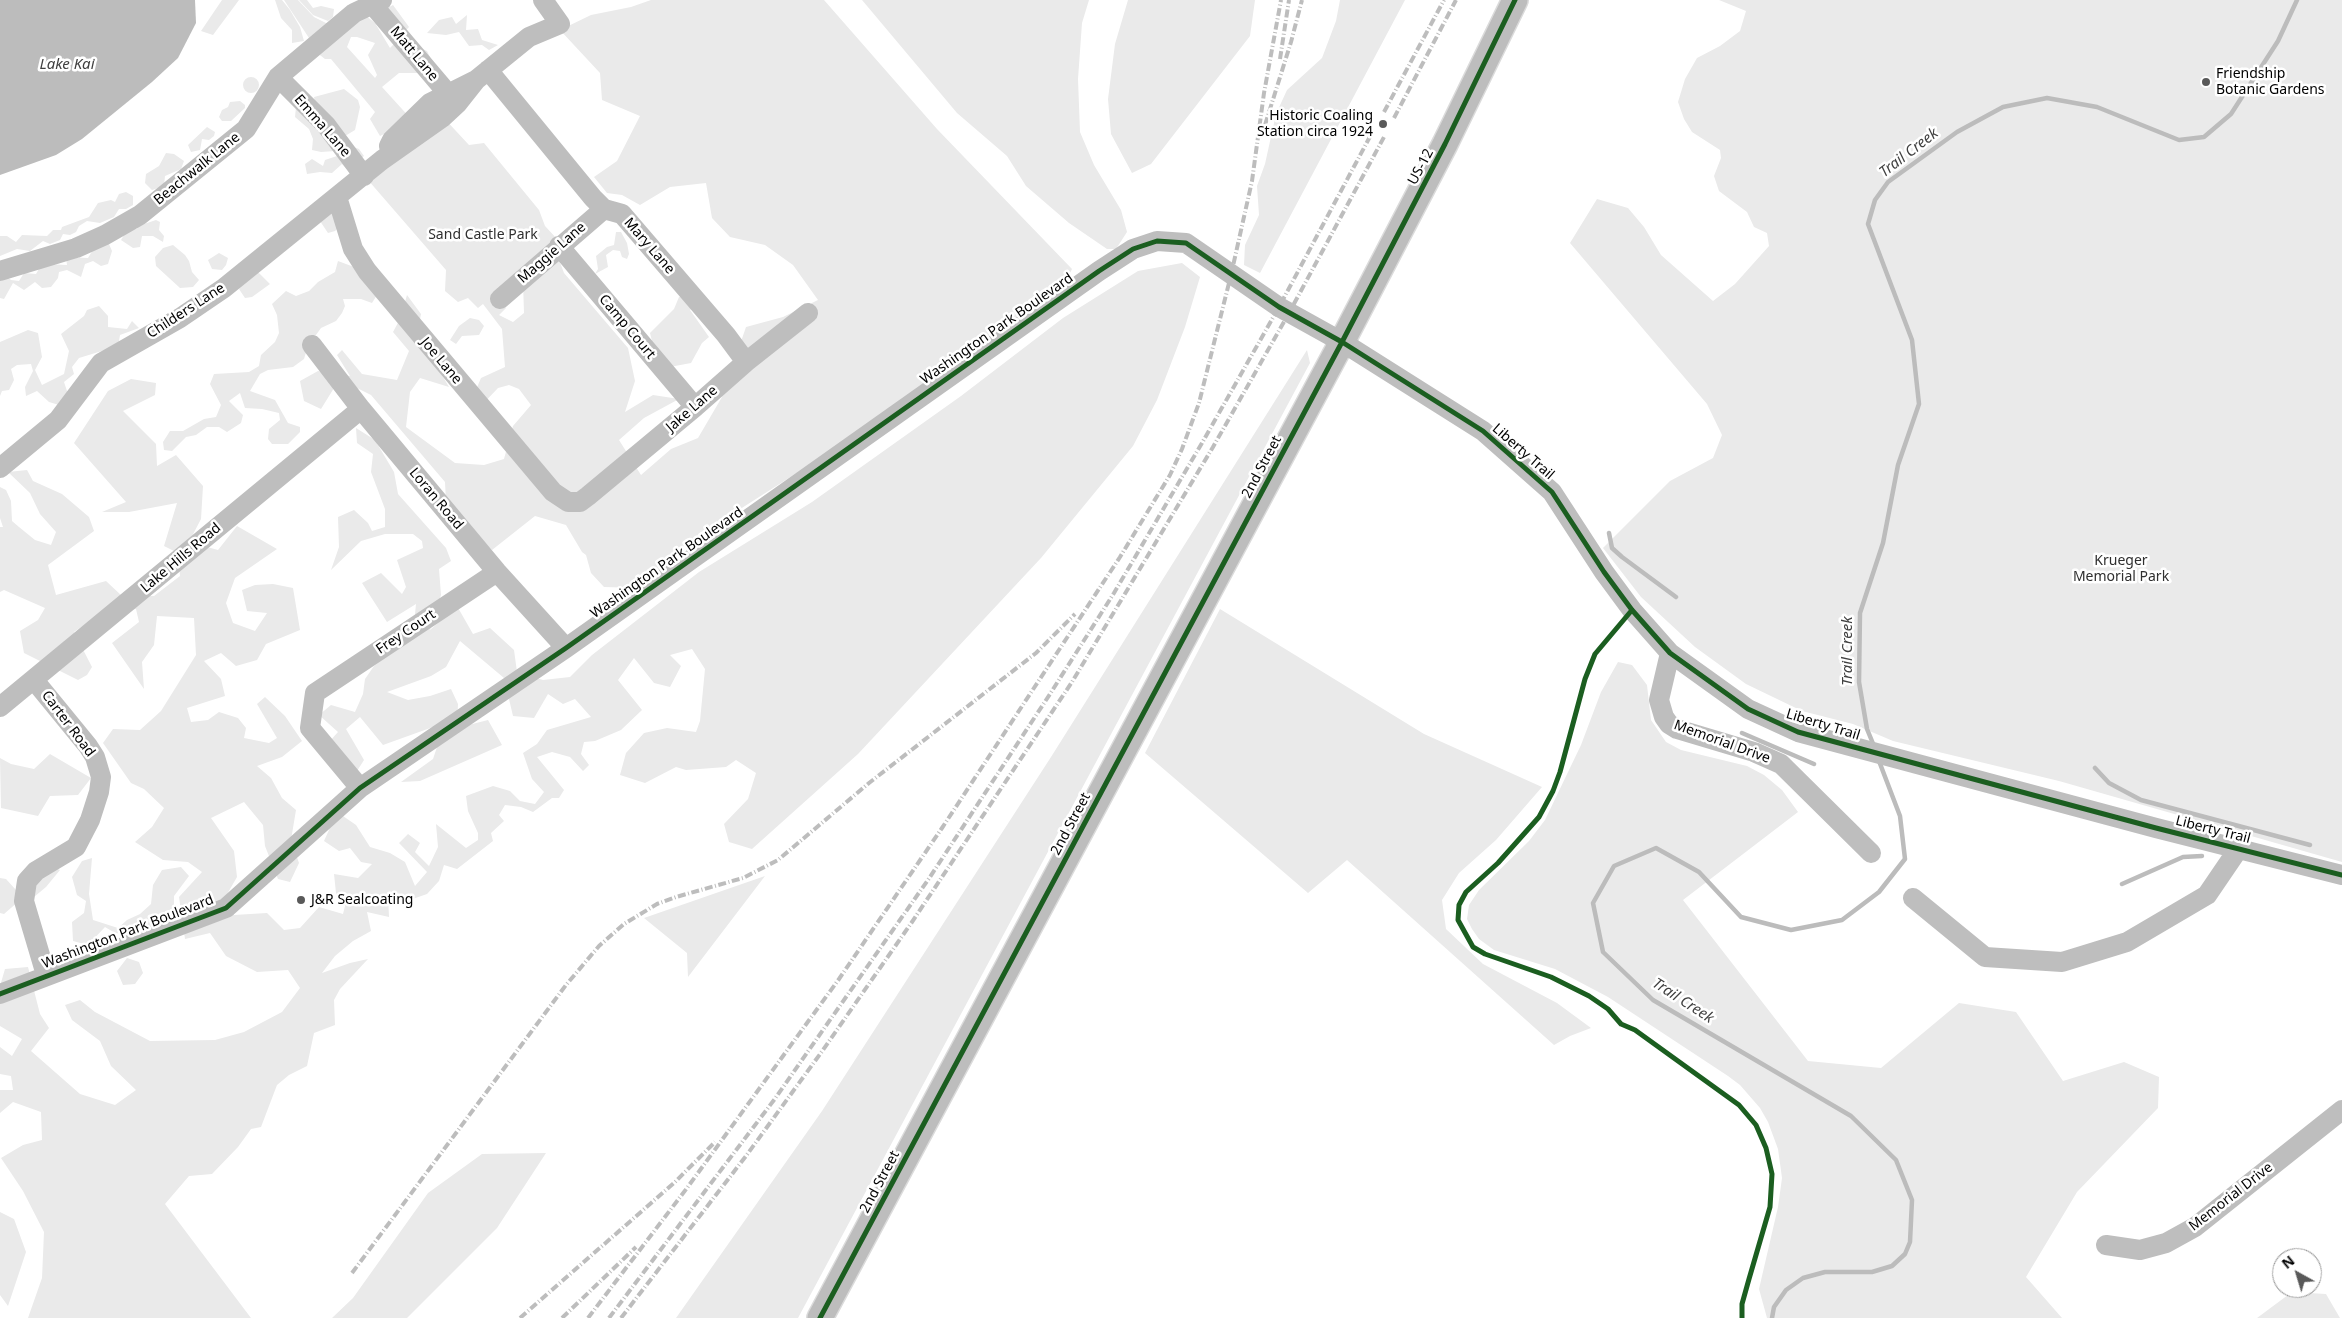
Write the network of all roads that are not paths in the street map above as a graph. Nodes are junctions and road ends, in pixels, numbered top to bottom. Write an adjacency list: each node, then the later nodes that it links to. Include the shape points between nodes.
1 (543, 0): 4 (street, Childers Lane, via 560,24 529,37)
2 (1516, 0): 14 (main road, US-12)
3 (377, 2): 5 (street, Beachwalk Lane, via 354,13); 6 (street, Matt Lane)
4 (482, 75): 6 (street, Childers Lane); 9 (street, Mary Lane)
5 (278, 77): 7 (street, Emma Lane, via 326,125); 11 (street, Beachwalk Lane, via 246,129 140,215 105,236 76,248)
6 (452, 99): 7 (street, Childers Lane, via 430,103 392,140 382,160)
7 (364, 176): 8 (street, Childers Lane)
8 (337, 197): 19 (street, Childers Lane, via 224,288 180,318 101,363 58,420); 20 (street, Joe Lane, via 353,249 367,271 553,492)
9 (604, 209): 10 (street, Maggie Lane); 16 (street, Mary Lane, via 622,214 726,334)
10 (559, 246): 12 (street, Maggie Lane); 17 (street, Camp Court)
11 (0, 271)
12 (500, 299)
13 (808, 312): 16 (street, Jake Lane)
14 (1342, 342): 22 (street, Washington Park Boulevard, via 1279,307 1186,242 1157,240 1133,249); 23 (street, Liberty Trail, via 1483,431 1552,492 1604,572); 35 (main road, 2nd Street)
15 (312, 345): 18 (street, Loran Road)
16 (746, 362): 17 (street, Jake Lane)
17 (695, 408): 20 (street, Jake Lane, via 588,496)
18 (361, 409): 21 (street, Loran Road); 24 (street, Lake Hills Road)
19 (0, 468)
20 (574, 503)
21 (497, 572): 22 (street, Loran Road); 26 (street, Frey Court, via 315,693 310,728)
22 (566, 648): 26 (street, Washington Park Boulevard)
23 (1670, 653): 27 (street, Liberty Trail, via 1748,710 1798,732); 28 (street, Memorial Drive, via 1660,700 1669,724 1781,764)
24 (34, 680): 25 (street, Lake Hills Road); 31 (street, Carter Road, via 88,746 102,777 90,820 76,847 36,870 27,881 24,901)
25 (0, 707)
26 (360, 788): 31 (street, Washington Park Boulevard, via 226,908)
27 (2239, 848): 29 (street, Liberty Trail); 30 (street, via 2207,896 2126,942 2062,962 1985,957)
28 (1871, 853)
29 (2342, 875)
30 (1913, 898)
31 (46, 975): 32 (street, Washington Park Boulevard)
32 (0, 994)
33 (2342, 1110): 34 (street, Memorial Drive, via 2195,1227 2166,1243 2140,1250)
34 (2106, 1245)
35 (820, 1318)

